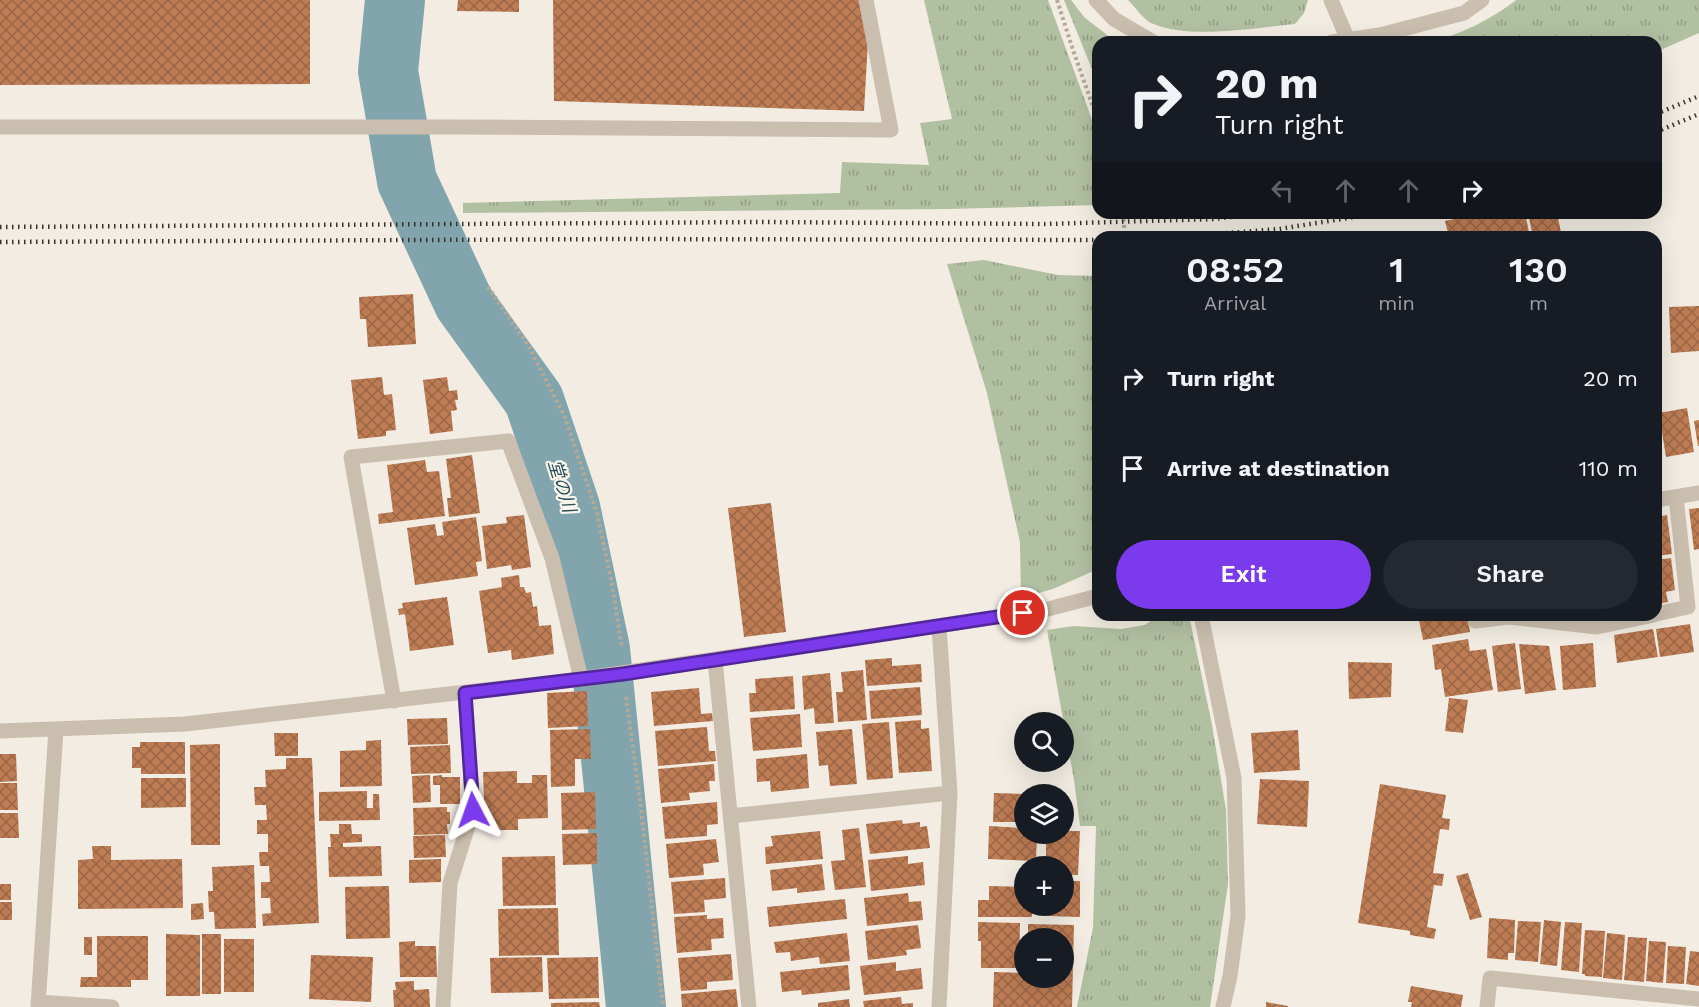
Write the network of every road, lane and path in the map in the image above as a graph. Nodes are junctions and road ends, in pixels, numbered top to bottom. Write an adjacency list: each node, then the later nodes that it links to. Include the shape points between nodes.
1 (866, 0): 10 (street, via 891,130)
2 (1057, 0): 9 (path)
3 (1096, 0): 6 (street, via 1114,19)
4 (1331, 0): 7 (street)
5 (1482, 0): 8 (street, via 1464,13)
6 (1142, 36)
7 (1346, 36)
8 (1374, 36)
9 (1092, 104)
10 (0, 127)
11 (488, 287): 22 (path, via 528,345 564,415 597,513 622,643)
12 (1699, 493): 13 (street)
13 (1676, 497): 14 (street); 16 (street, via 1688,608)
14 (1662, 499)
15 (1092, 597): 20 (street)
16 (1662, 614)
17 (1202, 621): 37 (street, via 1234,778 1238,916)
18 (1549, 621): 19 (street, via 1597,627)
19 (1626, 621)
20 (939, 626): 21 (street); 28 (street)
21 (715, 660): 22 (street); 29 (street)
22 (623, 674): 23 (street); 34 (path)
23 (581, 680): 24 (street); 25 (street, via 552,558 508,441 351,458)
24 (465, 693): 25 (street); 33 (street, via 473,810 450,884)
25 (394, 701): 26 (street, via 185,724)
26 (56, 729): 27 (street); 31 (street)
27 (0, 731)
28 (950, 793): 29 (street); 36 (street)
29 (730, 816): 35 (street)
30 (1699, 999): 38 (street, via 1490,978)
31 (38, 1005): 32 (street)
32 (112, 1007)
33 (443, 1007)
34 (663, 1007)
35 (749, 1007)
36 (939, 1007)
37 (1223, 1007)
38 (1487, 1007)

